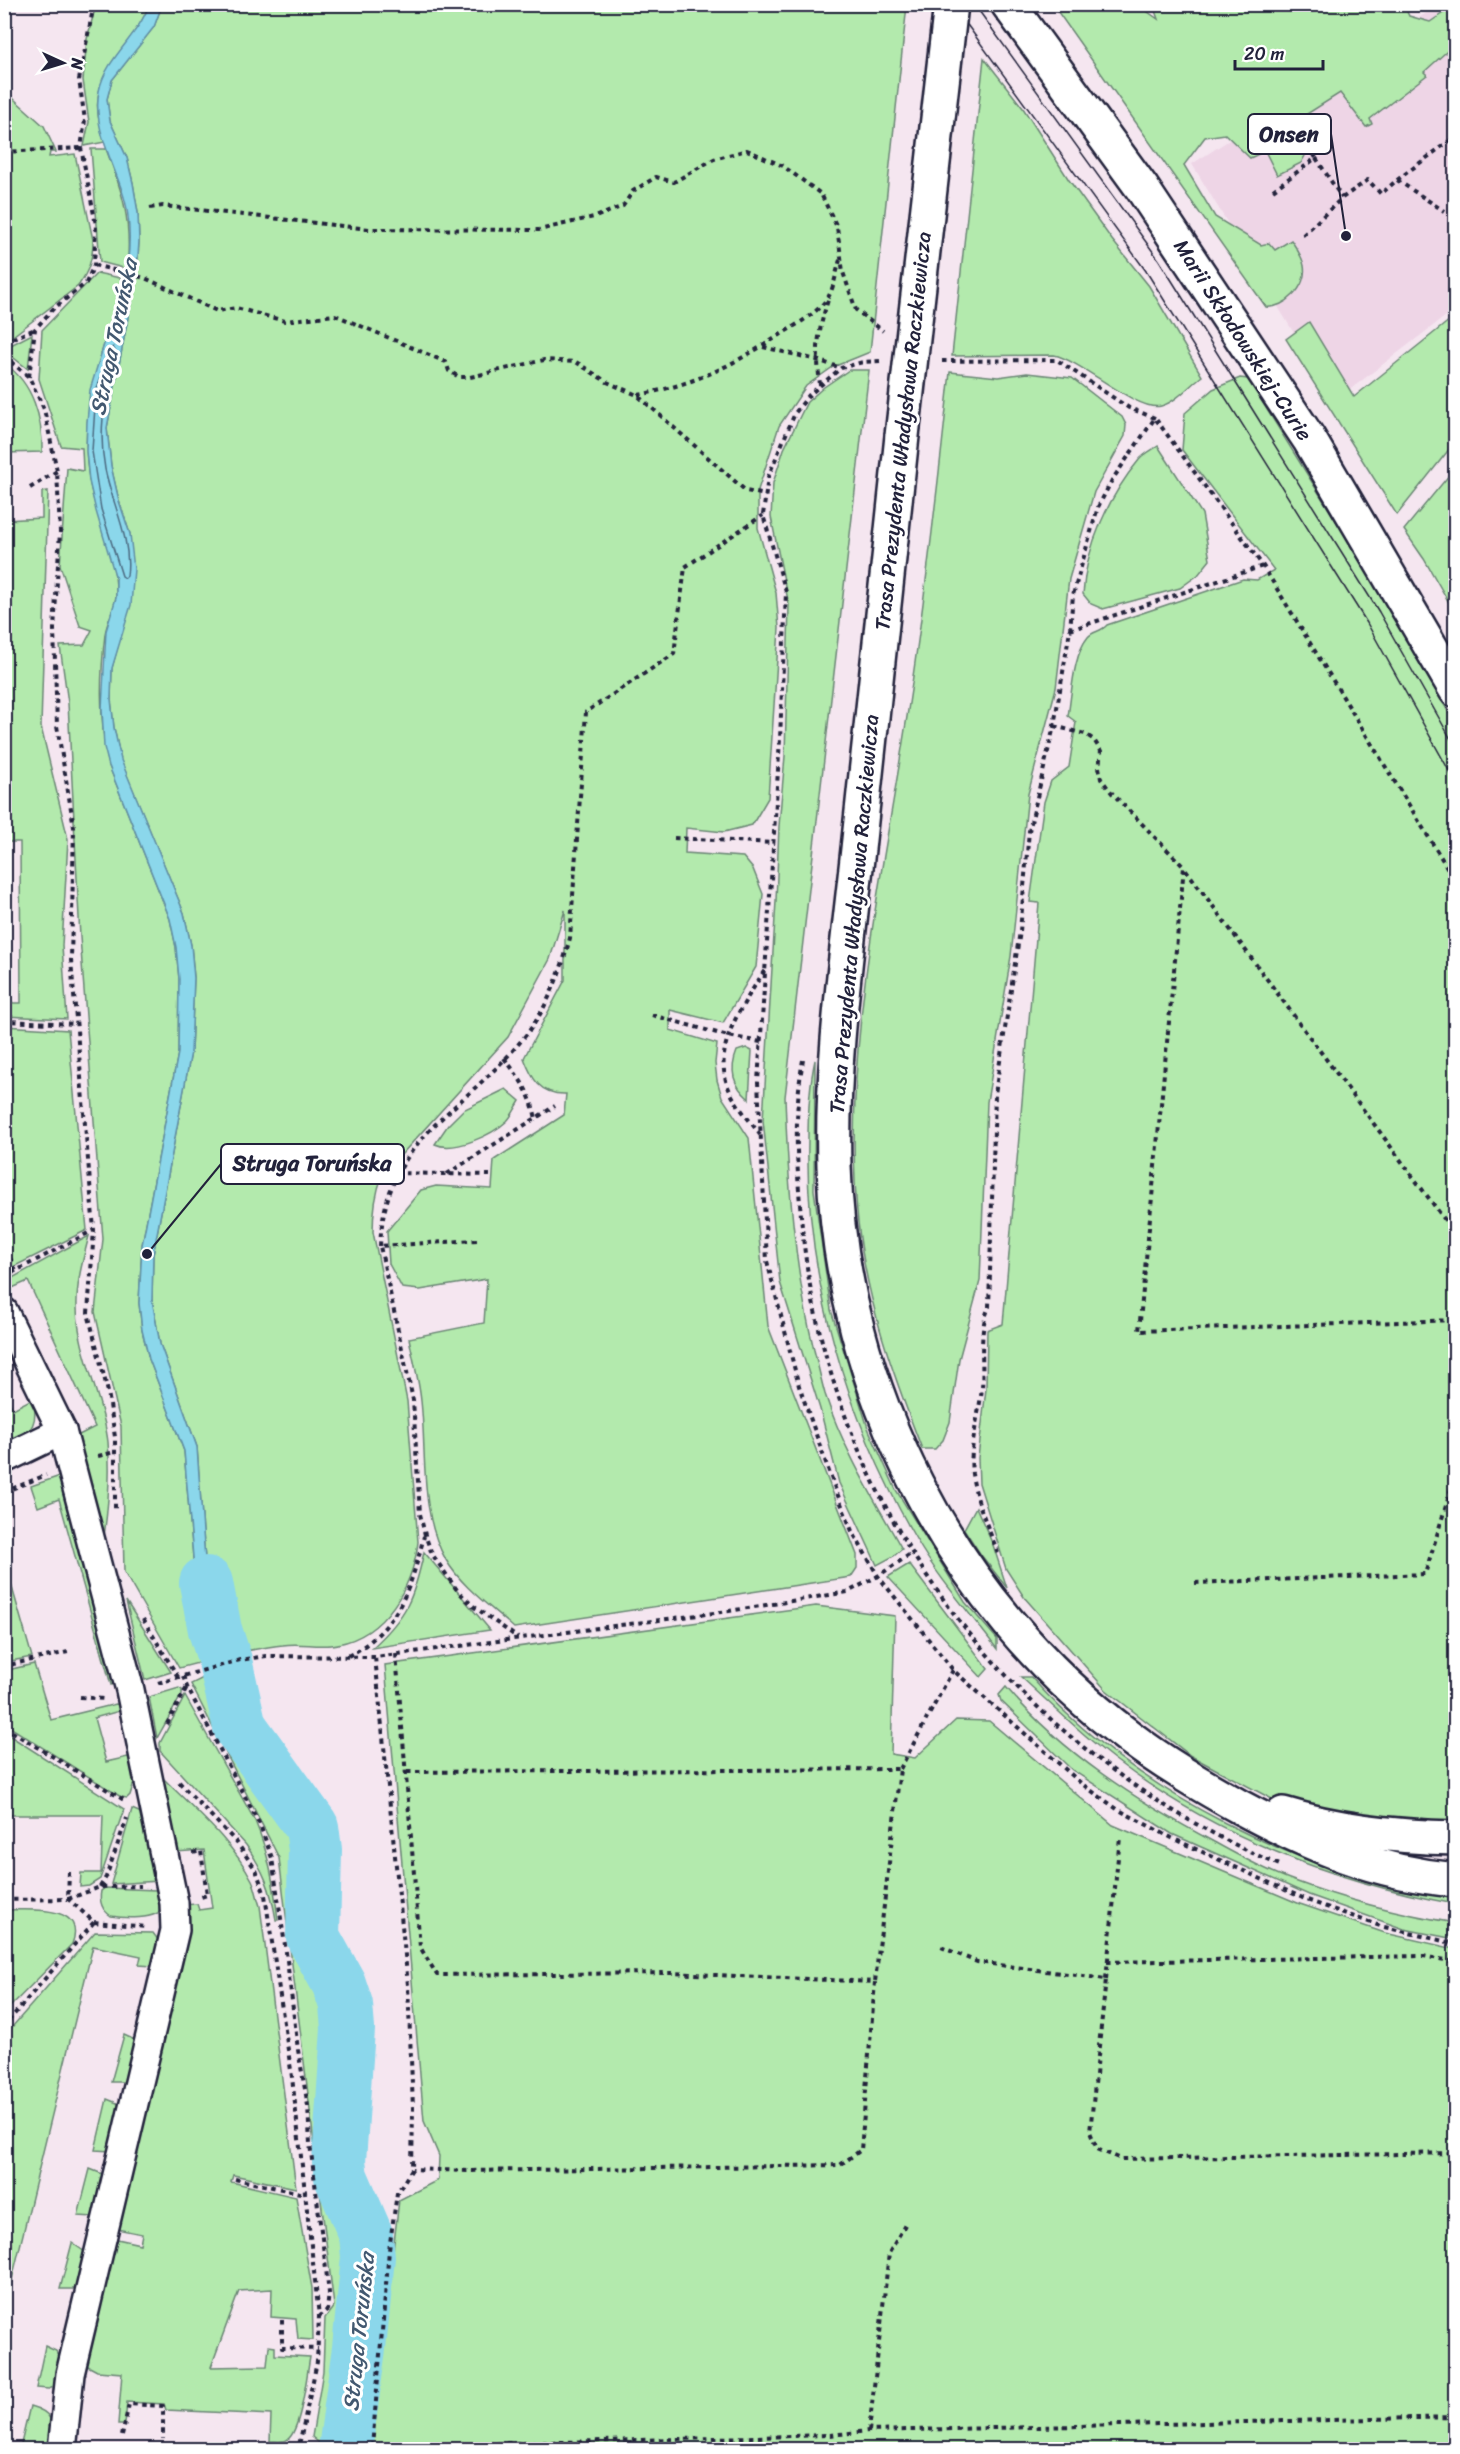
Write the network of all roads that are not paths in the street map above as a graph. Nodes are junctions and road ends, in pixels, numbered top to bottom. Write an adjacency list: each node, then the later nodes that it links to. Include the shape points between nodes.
1 (951, 4): 7 (main road, Trasa Prezydenta Władysława Raczkiewicza, bridge, via 843,990 835,1097 837,1219 846,1279 872,1379 892,1433 949,1541 983,1592 1052,1670 1103,1718)
2 (1008, 4): 3 (main road, Marii Skłodowskiej-Curie, via 1149,198 1309,439)
3 (1455, 690)
4 (4, 1312): 5 (street)
5 (62, 1431): 6 (street); 10 (street, via 130,1690 172,1885 175,1930 70,2374)
6 (4, 1459)
7 (1217, 1794): 8 (main road, Trasa Prezydenta Władysława Raczkiewicza, via 1339,1828 1387,1836); 9 (main road, Trasa Prezydenta Władysława Raczkiewicza, via 1332,1853 1370,1865)
8 (1455, 1838)
9 (1455, 1880)
10 (62, 2450)

